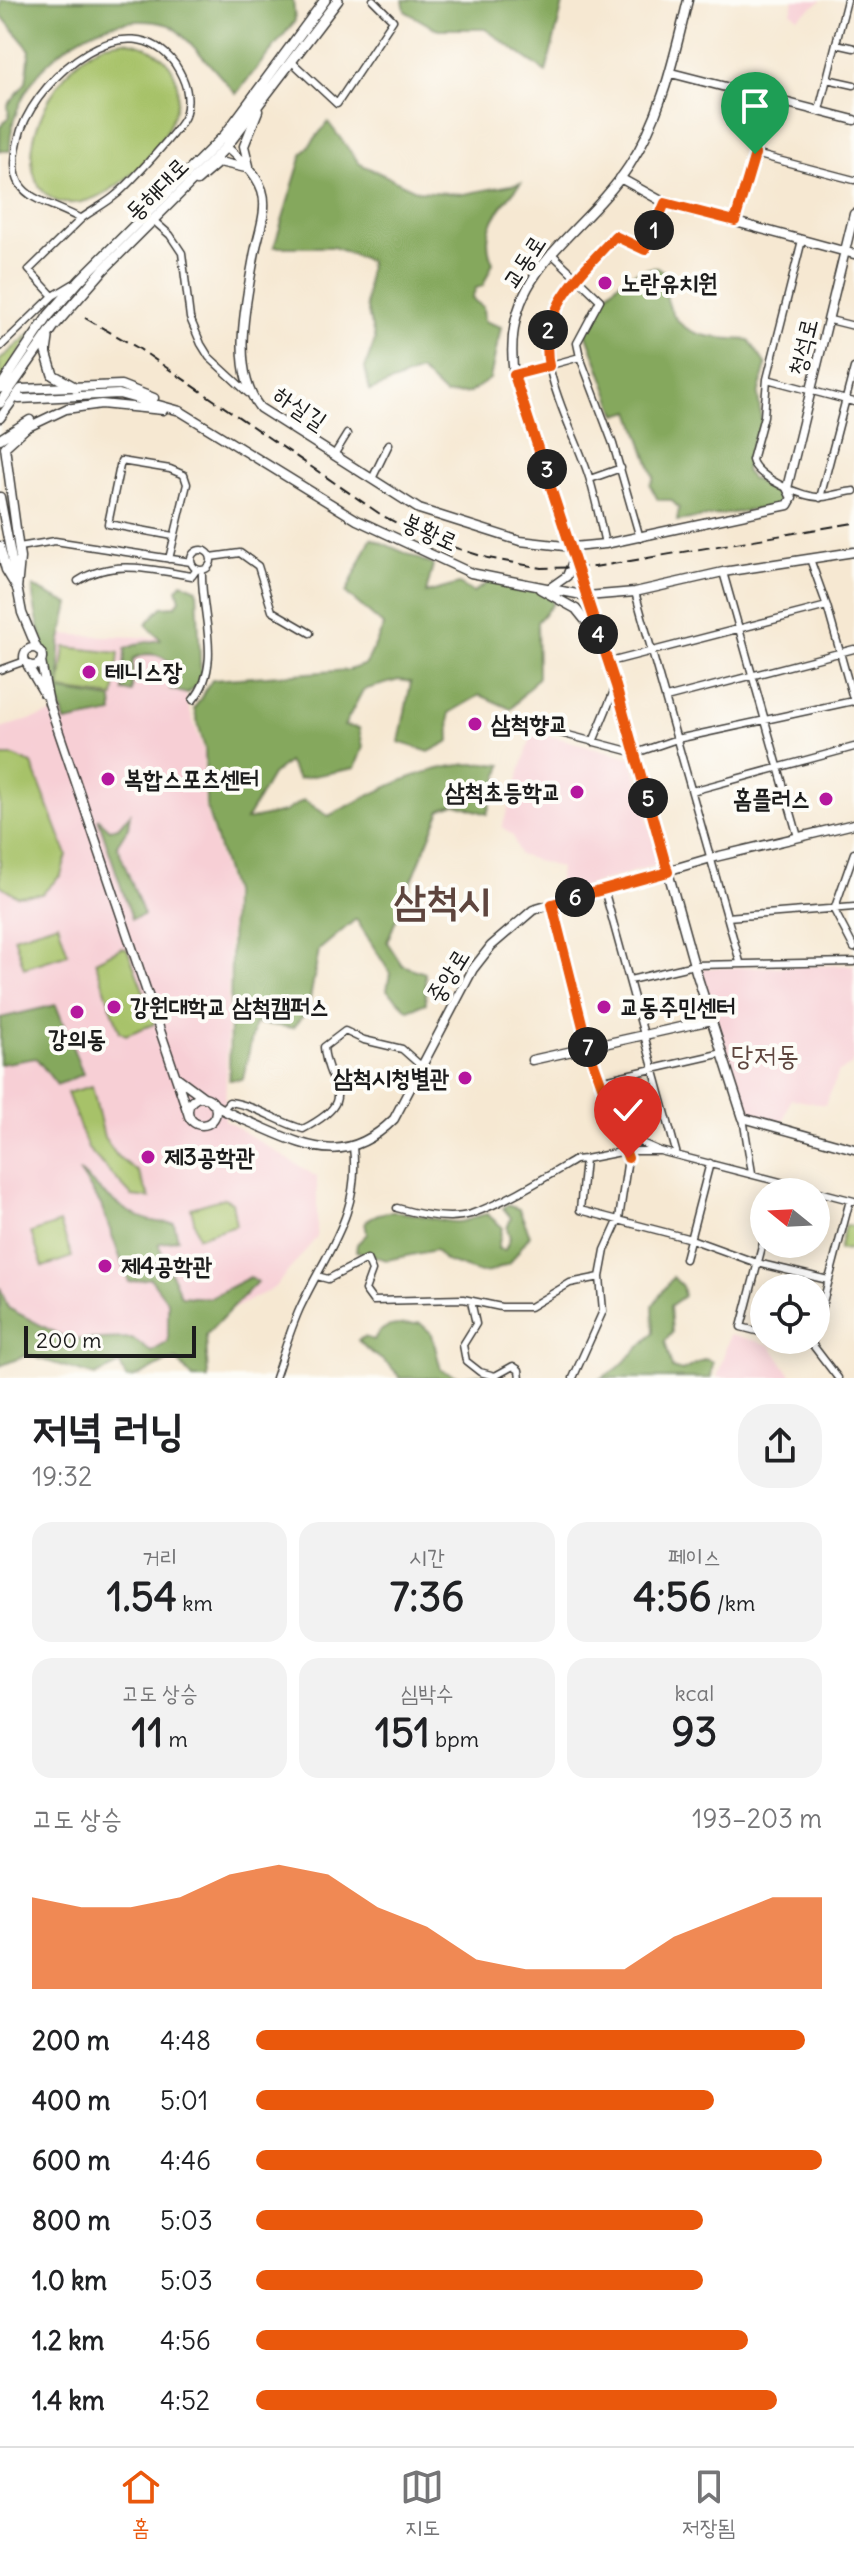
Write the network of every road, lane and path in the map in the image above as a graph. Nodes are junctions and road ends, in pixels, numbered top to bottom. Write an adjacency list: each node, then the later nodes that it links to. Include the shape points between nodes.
1 (325, 0): 18 (main road, 동해대로)
2 (338, 0): 10 (main road, 동해대로)
3 (373, 0): 10 (street, via 393,20 337,104)
4 (688, 0): 11 (street, 교동로)
5 (847, 0): 6 (street)
6 (845, 10): 7 (street); 8 (street)
7 (854, 11)
8 (836, 44): 9 (street); 12 (street)
9 (854, 48)
10 (291, 61): 14 (main road, 동해대로)
11 (671, 73): 15 (street); 21 (street, 교동로, via 658,110)
12 (827, 79): 13 (street); 16 (street)
13 (854, 85)
14 (273, 87): 18 (main road, 동해대로); 20 (street, via 246,135)
15 (770, 97): 16 (street); 19 (street)
16 (819, 110): 17 (street)
17 (854, 120)
18 (223, 144): 20 (street, 하실길); 23 (main road, 동해대로); 33 (main road, 동해대로)
19 (755, 154): 22 (street); 28 (street)
20 (250, 170): 23 (street, via 219,162); 47 (street, 하실길, via 263,192 246,312)
21 (620, 178): 24 (street); 30 (street, 교동로)
22 (854, 180)
23 (190, 186): 27 (main road, 동해대로)
24 (665, 203): 28 (street); 32 (street, via 645,250 615,236)
25 (854, 214): 31 (street, 청석로)
26 (81, 219): 26 (street, via 118,194 184,120 189,98 183,76 165,49 152,41 122,35 93,45 54,78 25,119 15,156 21,189 35,202); 34 (street, via 29,270)
27 (154, 221): 37 (main road, 동해대로); 47 (street, via 182,253 190,318 201,344)
28 (735, 221): 29 (street)
29 (802, 240): 31 (street); 43 (street, 청석로)
30 (551, 253): 32 (street); 42 (street, 교동로, via 529,281 513,320)
31 (850, 253): 35 (street, 청석로)
32 (578, 277): 39 (street, via 600,300 577,343); 40 (street, via 549,323)
33 (80, 280): 34 (street); 44 (main road, 동해대로, via 49,315)
34 (53, 296): 38 (street)
35 (830, 320): 36 (street); 46 (street, 청석로)
36 (854, 326)
37 (49, 332): 45 (main road, via 46,352 53,375); 52 (main road, 동해대로)
38 (0, 347)
39 (580, 357): 40 (street); 59 (street)
40 (549, 366): 42 (street); 61 (street)
41 (854, 368): 49 (street)
42 (514, 375): 71 (street, 교동로)
43 (767, 379): 46 (street); 62 (street, 청석로, via 752,460 759,473)
44 (0, 388)
45 (76, 388): 52 (street, via 21,389); 53 (street, via 121,385)
46 (813, 391): 49 (street); 62 (street, 청석로)
47 (248, 393): 58 (street, 하실길, via 260,408)
48 (19, 399): 53 (street, 봉황로, via 119,394)
49 (846, 400): 50 (street); 65 (street)
50 (854, 402)
51 (68, 408): 53 (street, via 101,404); 54 (street); 70 (street, via 26,428 5,447)
52 (1, 411): 54 (street, via 7,421)
53 (180, 411): 80 (street, 봉황로, via 357,520 471,573)
54 (23, 423): 56 (street)
55 (347, 434): 58 (street)
56 (0, 439)
57 (389, 444): 60 (street)
58 (334, 455): 60 (street, 하실길)
59 (621, 468): 61 (street); 67 (street)
60 (372, 479): 71 (street, 하실길, via 419,509)
61 (590, 479): 68 (street)
62 (787, 488): 65 (street, 청석로); 67 (street, 청석로, via 792,498 781,510)
63 (854, 491): 65 (street, 청석로)
64 (0, 497): 82 (street)
65 (820, 498)
66 (173, 536): 66 (street, via 187,484 184,475 121,461 108,524); 74 (street)
67 (640, 538): 68 (street, 청석로)
68 (605, 544): 71 (street, 청석로)
69 (0, 546): 82 (street)
70 (19, 547): 74 (street, via 55,541); 82 (street)
71 (574, 552): 81 (street, via 567,576); 84 (street, 교동로)
72 (854, 552): 75 (street, 봉황로)
73 (211, 557): 76 (street, via 198,549); 77 (street, via 209,566); 88 (street, via 240,553 258,566 272,611)
74 (169, 559): 76 (street)
75 (810, 559): 78 (street, 봉황로); 85 (street)
76 (191, 562): 77 (street)
77 (200, 570): 79 (street, via 192,576 144,568 96,569); 103 (street, via 209,659 204,688)
78 (723, 572): 83 (street, 봉황로); 87 (street)
79 (78, 581)
80 (533, 585): 81 (street, 봉황로); 89 (street, via 576,609)
81 (550, 588): 84 (street, 봉황로)
82 (17, 589): 86 (street)
83 (635, 592): 84 (street, 봉황로); 93 (street)
84 (587, 596): 89 (street, 교동로)
85 (827, 606): 87 (street); 92 (street)
86 (22, 613): 90 (street); 94 (street)
87 (737, 632): 93 (street); 98 (street)
88 (310, 633)
89 (600, 640): 96 (street, 교동로)
90 (37, 649): 94 (street, via 31,648); 95 (street)
91 (854, 649): 92 (street)
92 (839, 652): 98 (street); 100 (street)
93 (653, 654): 96 (street); 102 (street)
94 (26, 660): 95 (street, via 35,666); 97 (street); 105 (street)
95 (41, 662): 105 (street)
96 (606, 663): 101 (street, 교동로)
97 (0, 670)
98 (750, 675): 102 (street); 106 (street)
99 (854, 679): 100 (street)
100 (845, 681): 104 (street)
101 (616, 686): 109 (street); 111 (street, 교동로)
102 (666, 698): 108 (street)
103 (193, 700)
104 (853, 701): 106 (street)
105 (49, 703): 136 (street)
106 (764, 721): 108 (street); 112 (street)
107 (530, 725): 109 (street)
108 (677, 739): 111 (street); 113 (street)
109 (593, 742): 111 (street)
110 (854, 747): 112 (street)
111 (636, 753): 118 (street, 교동로)
112 (778, 769): 113 (street); 115 (street)
113 (692, 791): 117 (street)
114 (854, 824): 115 (street, 중앙로)
115 (798, 837): 117 (street, 중앙로)
116 (854, 853): 122 (street)
117 (711, 858): 118 (street, 중앙로); 123 (street)
118 (668, 872): 119 (street, 중앙로); 127 (street, 교동로)
119 (604, 889): 120 (street, 중앙로); 128 (street)
120 (552, 904): 131 (street); 134 (street, 중앙로, via 533,910 491,946)
121 (854, 907): 122 (street)
122 (834, 910): 123 (street); 124 (street)
123 (727, 917): 125 (street)
124 (854, 948)
125 (740, 962): 126 (street); 127 (street)
126 (854, 962)
127 (694, 965): 128 (street); 129 (street, 교동로)
128 (630, 980): 130 (street)
129 (712, 1020): 130 (street); 132 (street, 교동로)
130 (645, 1034): 131 (street); 135 (street)
131 (588, 1047): 133 (street); 137 (street)
132 (723, 1053): 135 (street); 141 (street, 교동로)
133 (532, 1060)
134 (420, 1065): 139 (street, via 402,1049 345,1031 324,1047 338,1088 334,1105 318,1121 303,1129 243,1103 229,1102); 144 (street, 중앙로, via 394,1119 376,1137)
135 (655, 1067): 137 (street); 148 (street)
136 (178, 1077): 138 (street); 140 (street)
137 (600, 1081): 143 (street)
138 (208, 1100): 139 (street); 140 (street, via 193,1101); 142 (street)
139 (222, 1110): 142 (street); 144 (street, via 307,1146)
140 (188, 1113): 142 (street, via 199,1125)
141 (743, 1118): 145 (street); 151 (street, 교동로)
142 (213, 1119)
143 (619, 1133): 146 (street); 147 (street)
144 (353, 1147): 164 (street, via 357,1178 351,1205)
145 (853, 1147)
146 (626, 1151): 147 (street); 149 (street); 156 (street)
147 (660, 1151): 148 (street)
148 (677, 1155): 150 (street)
149 (585, 1159): 155 (street, via 471,1214); 156 (street, via 580,1210)
150 (710, 1163): 151 (street); 157 (street)
151 (752, 1173): 152 (street)
152 (770, 1178)
153 (830, 1194): 154 (street)
154 (852, 1200): 163 (street)
155 (397, 1208)
156 (619, 1219): 157 (street); 165 (street)
157 (691, 1239): 159 (street); 160 (street)
158 (758, 1258): 160 (street)
159 (685, 1259)
160 (757, 1263): 161 (street); 162 (street)
161 (754, 1274)
162 (803, 1274)
163 (830, 1274)
164 (317, 1276): 167 (street, via 328,1279 367,1259 372,1271 365,1290 373,1301); 170 (street)
165 (600, 1277): 167 (street, via 570,1283 530,1307); 172 (street, via 603,1311)
166 (750, 1291): 168 (street, via 741,1327)
167 (471, 1301): 171 (street, via 476,1324 463,1345 466,1361 495,1376 513,1366)
168 (750, 1329)
169 (821, 1354): 173 (street)
170 (275, 1378)
171 (520, 1378)
172 (573, 1378)
173 (838, 1378)

